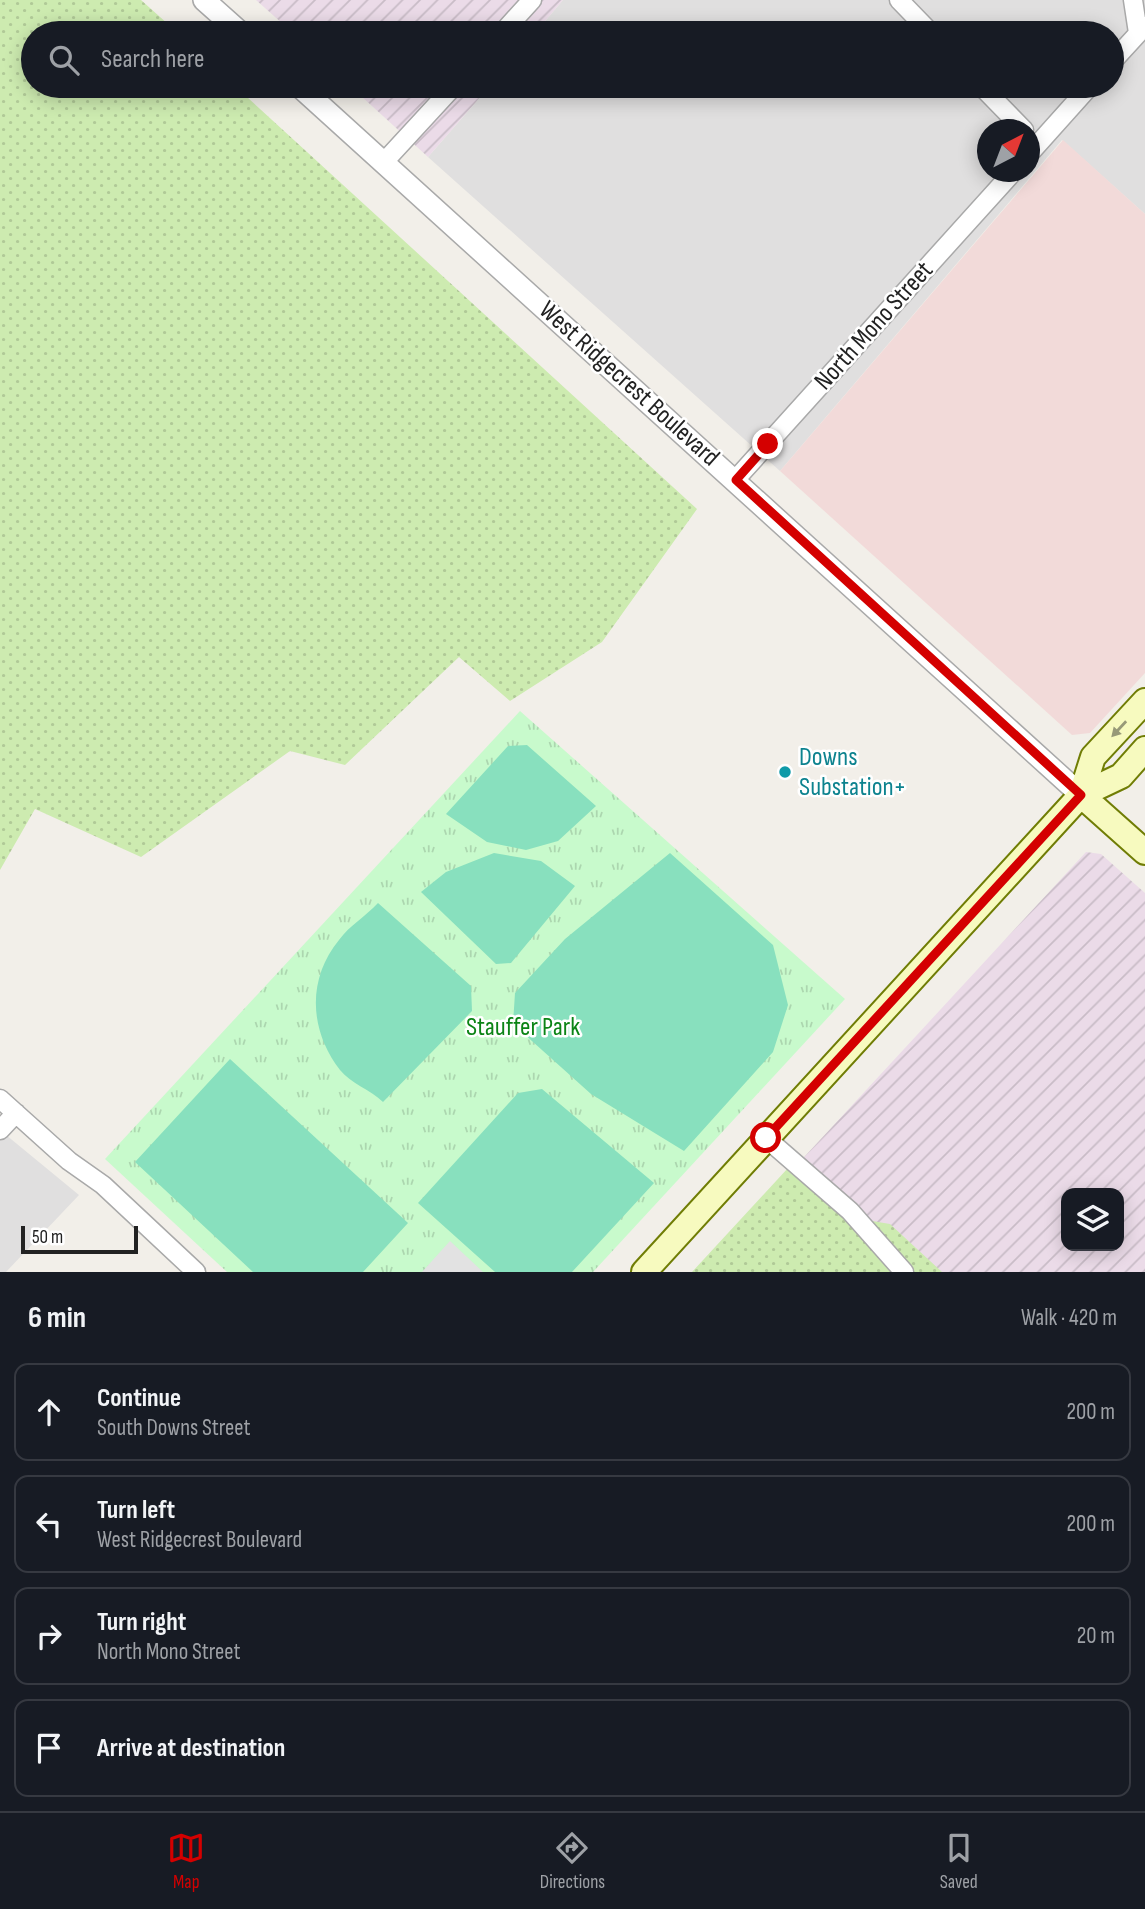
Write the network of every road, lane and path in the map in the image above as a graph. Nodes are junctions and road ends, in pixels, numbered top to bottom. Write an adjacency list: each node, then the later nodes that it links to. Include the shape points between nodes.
1 (204, 0): 5 (street)
2 (532, 0): 6 (street)
3 (899, 0): 7 (street)
4 (1132, 0): 8 (street)
5 (228, 21)
6 (513, 21)
7 (919, 21)
8 (1142, 29): 9 (street)
9 (1124, 49)
10 (312, 98): 16 (street, West Ridgecrest Boulevard)
11 (443, 98): 16 (street)
12 (993, 98): 14 (street)
13 (1078, 98): 15 (street)
14 (1013, 119)
15 (1040, 136)
16 (384, 162): 18 (street, West Ridgecrest Boulevard)
17 (1004, 182): 18 (street, North Mono Street)
18 (736, 480): 21 (street, West Ridgecrest Boulevard)
19 (1145, 701): 21 (main road, one-way to 21, via 1093,757)
20 (1145, 750): 21 (main road, via 1121,776)
21 (1081, 795): 22 (main road, West Ridgecrest Boulevard); 26 (main road)
22 (1145, 852)
23 (0, 1099): 24 (street)
24 (16, 1113): 25 (street); 27 (street, via 103,1185)
25 (0, 1130)
26 (766, 1138): 28 (main road); 29 (street, via 850,1212)
27 (196, 1272)
28 (644, 1272)
29 (904, 1272)

